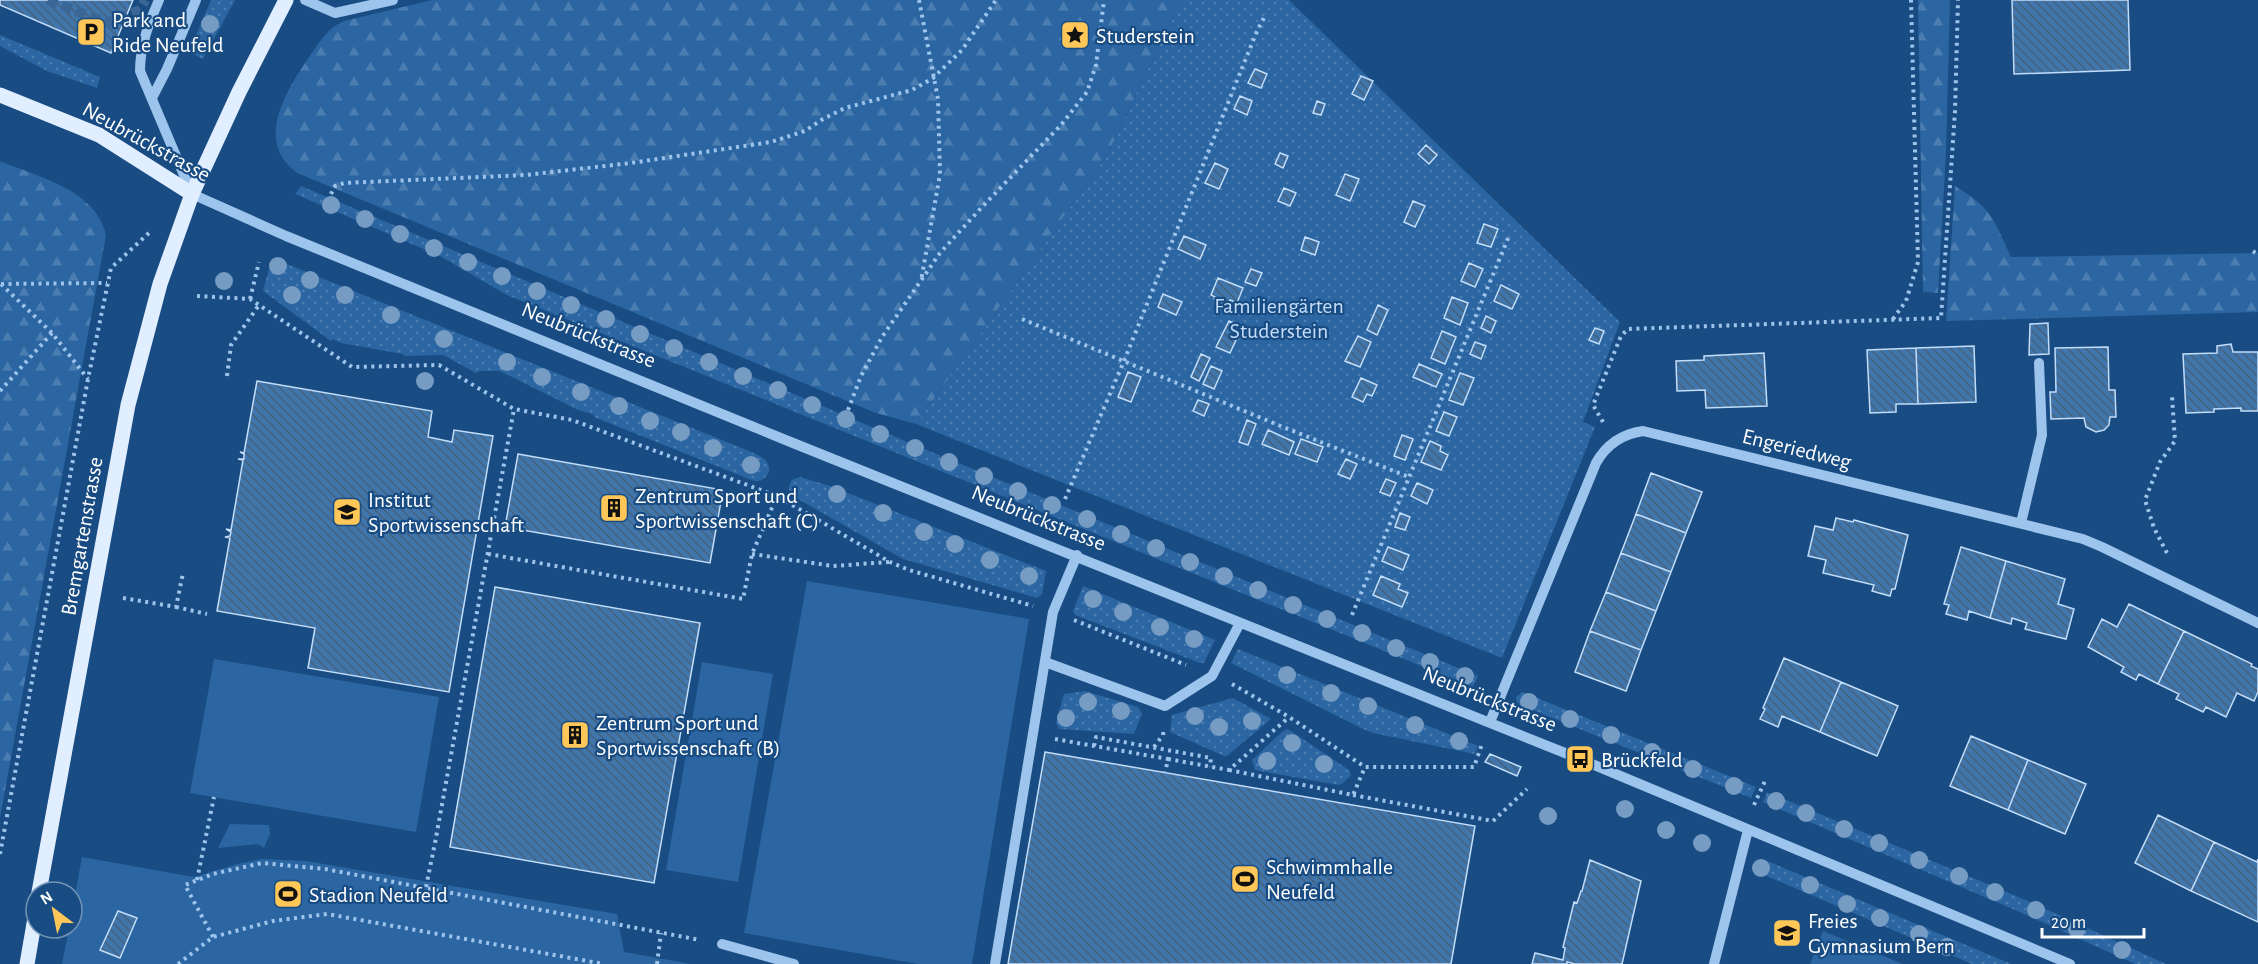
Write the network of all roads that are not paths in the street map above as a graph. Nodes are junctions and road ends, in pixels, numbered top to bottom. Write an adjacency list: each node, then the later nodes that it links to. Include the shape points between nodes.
1 (159, 0): 7 (street, via 140,53 141,70)
2 (196, 0): 7 (street)
3 (286, 0): 8 (main road, Bremgartenstrasse)
4 (304, 0): 5 (street, via 334,13)
5 (393, 0)
6 (0, 95): 8 (main road, Neubrückstrasse, via 99,135)
7 (152, 98): 8 (street)
8 (192, 194): 11 (street, Neubrückstrasse, via 798,445); 17 (main road, Bremgartenstrasse, via 160,284 128,405)
9 (2039, 363): 10 (street, via 2042,435)
10 (2021, 523): 13 (street, Engeriedweg, via 2092,543); 15 (street, Engeriedweg, via 1651,432 1625,435 1606,449 1596,464)
11 (1077, 555): 12 (street, Neubrückstrasse); 14 (street, via 1053,612)
12 (1240, 622): 14 (street, via 1212,676 1165,706); 15 (street, Neubrückstrasse)
13 (2258, 623)
14 (1045, 662): 22 (street)
15 (1490, 722): 16 (street, Neubrückstrasse)
16 (1748, 830): 23 (street); 24 (street, Neubrückstrasse)
17 (41, 880)
18 (31, 940): 20 (main road)
19 (722, 944): 21 (street)
20 (27, 964)
21 (794, 964)
22 (994, 964)
23 (1714, 964)
24 (2070, 964)

